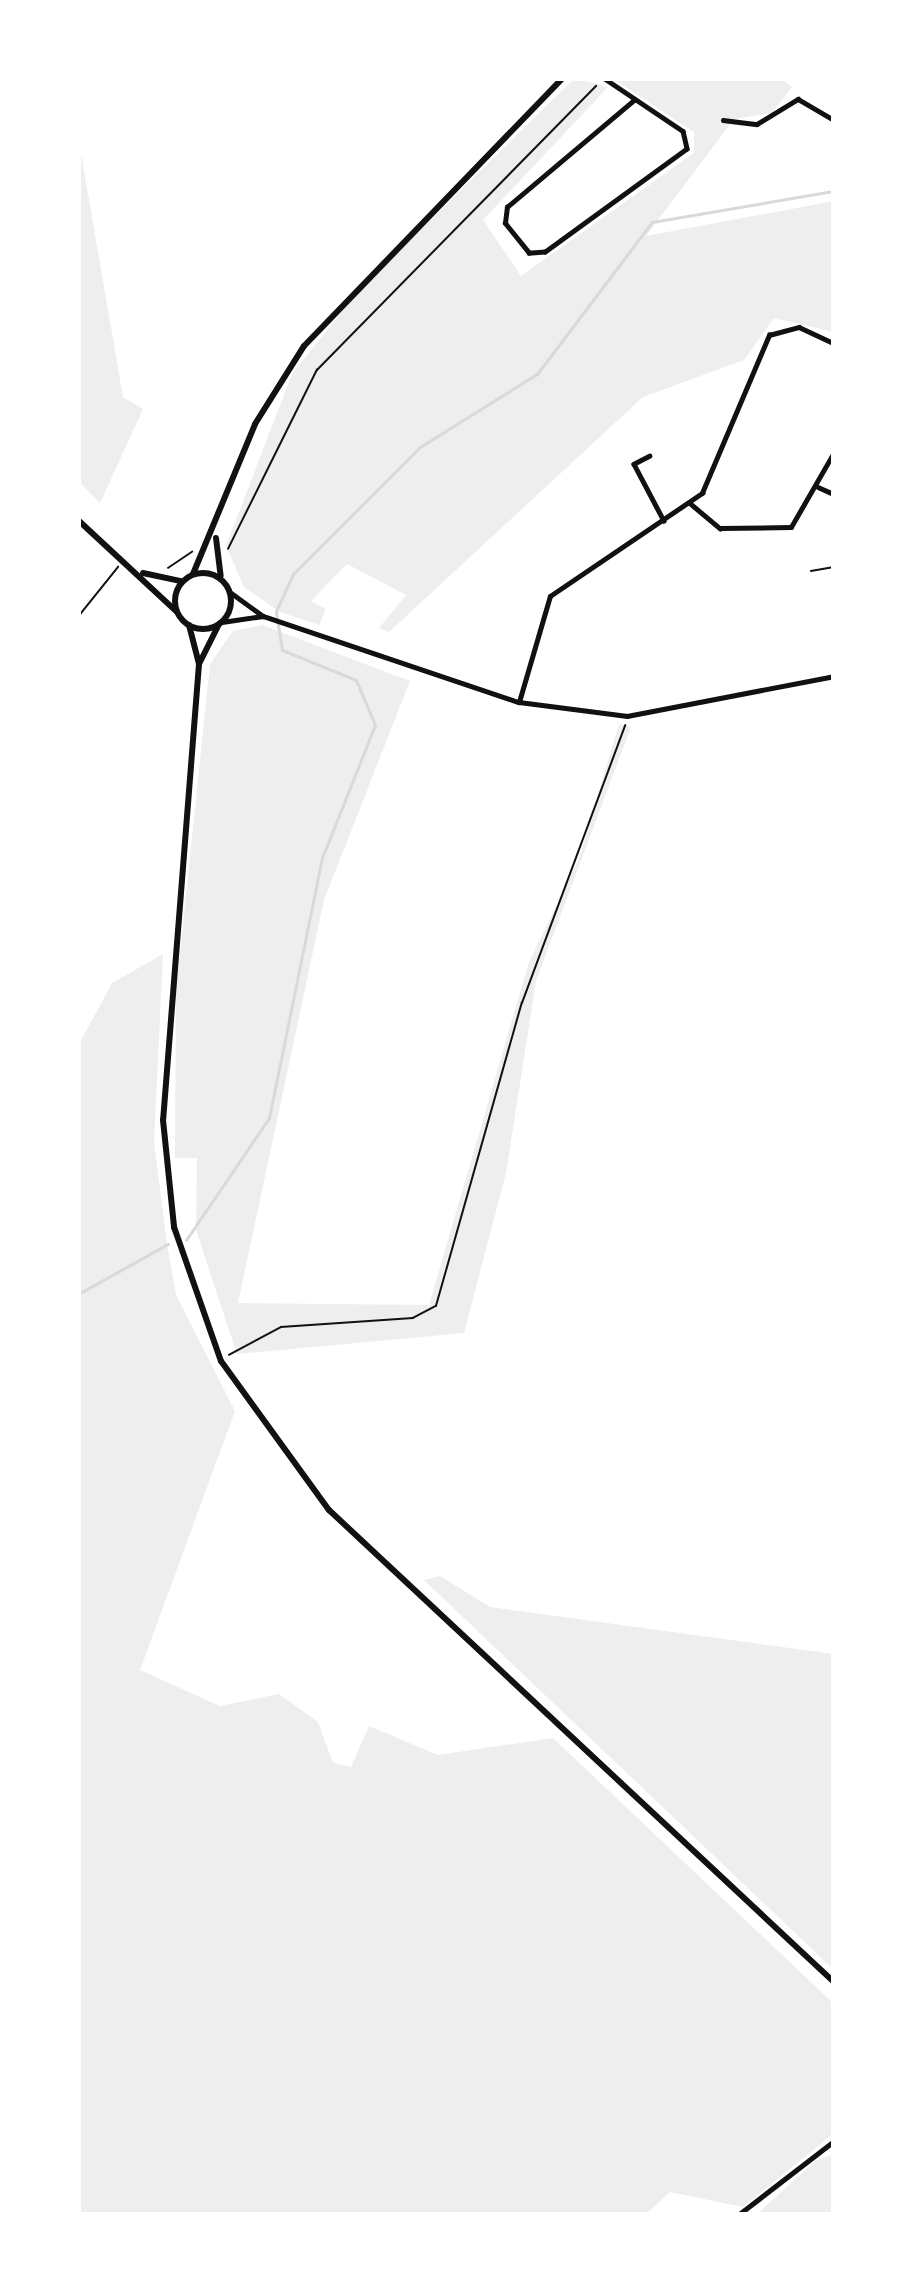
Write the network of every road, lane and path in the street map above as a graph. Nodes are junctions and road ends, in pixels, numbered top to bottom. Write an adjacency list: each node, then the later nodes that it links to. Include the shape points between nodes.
1 (562, 78): 14 (main road, via 304,346 255,424)
2 (604, 78): 3 (street); 15 (path, via 316,370)
3 (634, 100): 3 (street, via 688,136 687,149 545,252 529,253 505,223 507,207)
4 (723, 120): 5 (street, via 757,124 798,99)
5 (834, 120)
6 (834, 343): 11 (street, via 799,327 769,335)
7 (832, 454): 9 (street)
8 (650, 456): 13 (street, via 634,464)
9 (818, 487): 10 (street); 11 (street, via 801,521 779,530 720,529)
10 (834, 494)
11 (691, 504): 13 (street)
12 (78, 520): 18 (main road)
13 (664, 521): 31 (street, via 596,554 550,596)
14 (216, 538): 19 (main road); 21 (main road)
15 (224, 558)
16 (834, 567): 17 (lane)
17 (811, 571)
18 (139, 572): 22 (main road); 24 (main road)
19 (193, 574): 21 (main road); 22 (main road)
20 (112, 579): 26 (path, via 119,572)
21 (221, 579): 23 (main road)
22 (182, 581): 24 (main road)
23 (230, 592): 25 (street); 27 (main road)
24 (177, 612): 28 (main road)
25 (262, 616): 27 (street); 31 (street)
26 (78, 617)
27 (220, 623): 28 (main road); 29 (main road)
28 (189, 625): 29 (main road)
29 (200, 664): 33 (main road, via 163,1120 174,1227)
30 (834, 676): 32 (street)
31 (519, 702): 32 (street)
32 (627, 716): 33 (path, via 522,1003 489,1150 431,1312 281,1328)
33 (221, 1361): 34 (main road, via 329,1510)
34 (834, 1982)
35 (834, 2141): 36 (street)
36 (738, 2215)

